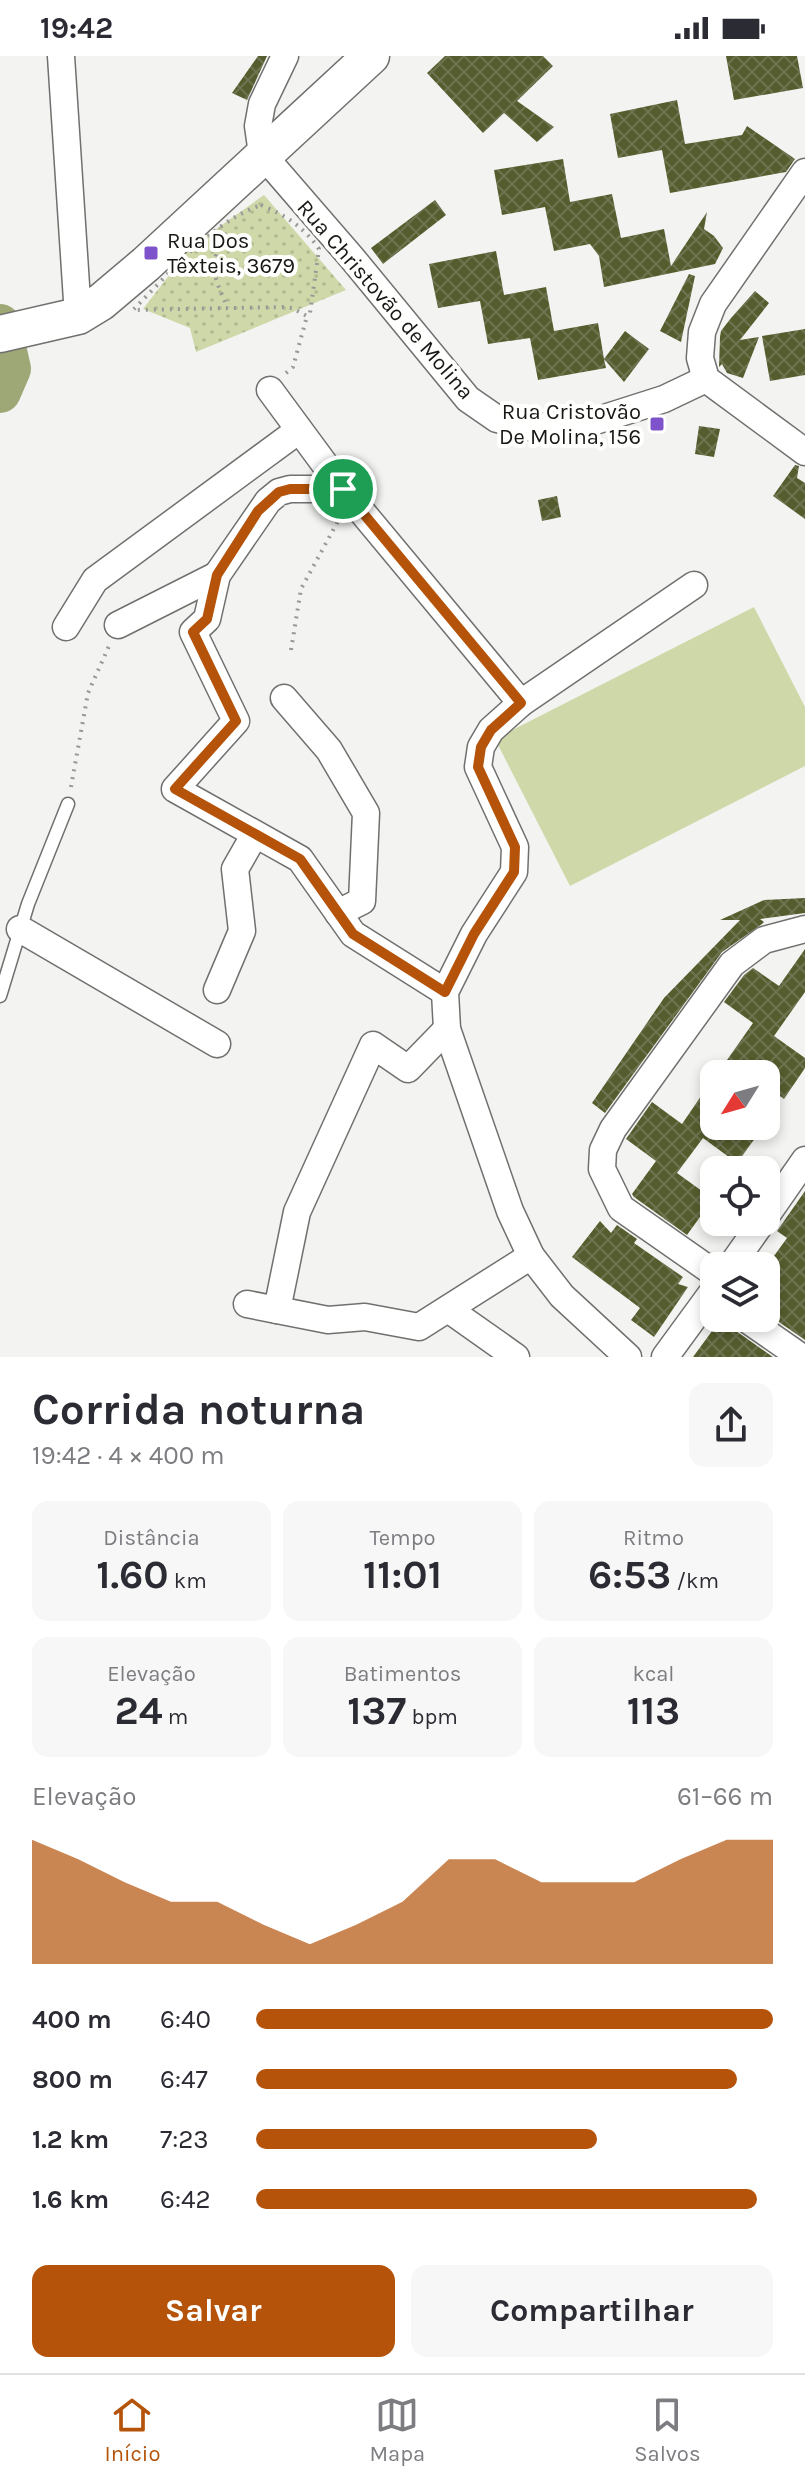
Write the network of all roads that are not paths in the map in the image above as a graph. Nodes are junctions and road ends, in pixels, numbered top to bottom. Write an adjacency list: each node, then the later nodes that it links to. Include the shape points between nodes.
1 (61, 56): 6 (street)
2 (285, 56): 4 (street, via 262,104)
3 (354, 60): 4 (street, via 304,119)
4 (262, 154): 6 (street, via 146,264); 8 (street, Rua Christovão de Molina, via 468,399 497,419 533,428 595,421)
5 (805, 172): 8 (street, via 713,304 702,332 700,358)
6 (78, 316): 7 (street)
7 (0, 334)
8 (706, 379): 11 (street)
9 (270, 390): 10 (street)
10 (299, 430): 12 (street); 16 (street, via 95,580)
11 (805, 452)
12 (347, 493): 13 (street, via 279,492 258,511); 18 (street)
13 (217, 575): 15 (street); 20 (street, via 207,619 193,632 236,721 175,789)
14 (694, 585): 18 (street)
15 (118, 625)
16 (66, 627)
17 (284, 698): 21 (street, via 329,750 366,813 362,901)
18 (521, 703): 25 (street, via 491,730 478,767 515,847 514,872)
19 (68, 804): 22 (lane)
20 (255, 834): 21 (street, via 300,859); 24 (street, via 235,869 242,931)
21 (338, 913): 25 (street, via 353,934)
22 (20, 929): 26 (lane); 28 (street)
23 (805, 929): 32 (street, via 764,940 732,964 603,1150 602,1169 621,1208)
24 (217, 990)
25 (445, 992): 27 (street)
26 (0, 996)
27 (447, 1029): 31 (street, via 510,1211); 36 (street, via 408,1069 373,1045 297,1212)
28 (217, 1044)
29 (805, 1160): 30 (street)
30 (780, 1196)
31 (531, 1256): 35 (street); 39 (street, via 562,1296)
32 (700, 1278)
33 (247, 1304): 36 (street)
34 (700, 1307): 40 (street)
35 (448, 1309): 36 (street, via 419,1327); 38 (street)
36 (277, 1310)
37 (765, 1332): 41 (street)
38 (516, 1357)
39 (628, 1357)
40 (665, 1357)
41 (801, 1357)

